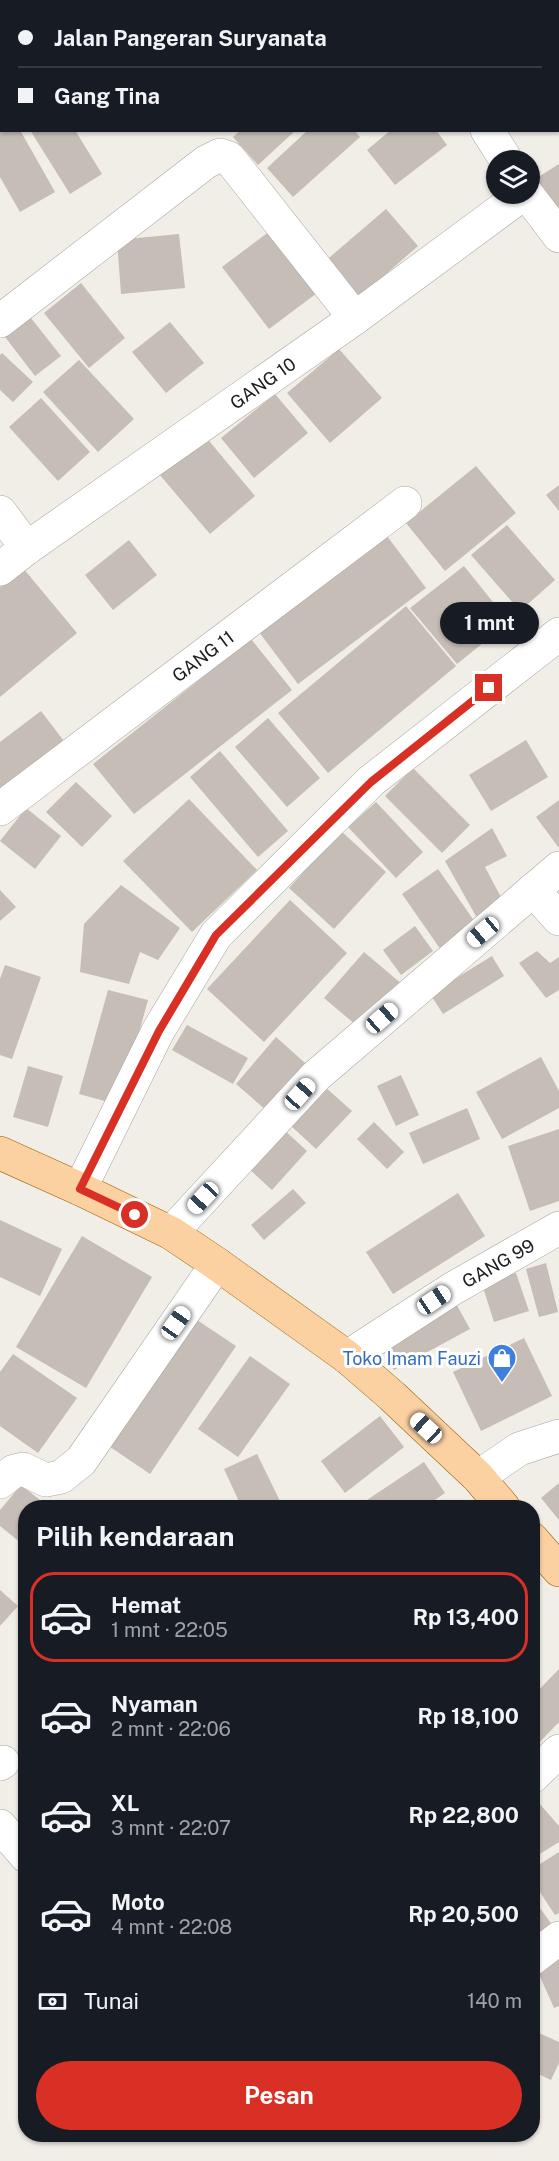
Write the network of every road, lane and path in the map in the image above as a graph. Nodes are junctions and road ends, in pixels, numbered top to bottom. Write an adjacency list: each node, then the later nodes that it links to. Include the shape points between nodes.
1 (488, 132): 2 (street)
2 (500, 150)
3 (511, 204): 6 (street, GANG 10)
4 (533, 204): 5 (street)
5 (559, 236)
6 (355, 318): 7 (street, via 229,158 220,155); 10 (street, GANG 10)
7 (0, 321)
8 (405, 503): 13 (street, GANG 11)
9 (0, 512): 10 (street)
10 (27, 548): 11 (street, GANG 10)
11 (0, 569)
12 (559, 634): 18 (street, via 371,782 216,935 159,1031)
13 (0, 809)
14 (559, 868): 15 (street)
15 (533, 890): 16 (street); 20 (street, via 316,1076)
16 (559, 919)
17 (0, 1153): 18 (main road)
18 (80, 1189): 20 (main road)
19 (559, 1228): 22 (street, GANG 99, via 452,1288)
20 (171, 1233): 21 (main road)
21 (217, 1264): 22 (main road); 25 (street, via 81,1461 61,1477 46,1480 23,1469)
22 (347, 1358): 24 (main road)
23 (559, 1436): 24 (street, via 519,1449)
24 (478, 1477): 26 (main road)
25 (0, 1482)
26 (497, 1500)
27 (540, 1548): 28 (main road)
28 (559, 1570)
29 (559, 1751): 30 (street)
30 (540, 1769)
31 (0, 1826): 32 (street)
32 (18, 1847)
33 (559, 1938): 34 (street)
34 (540, 1953)

